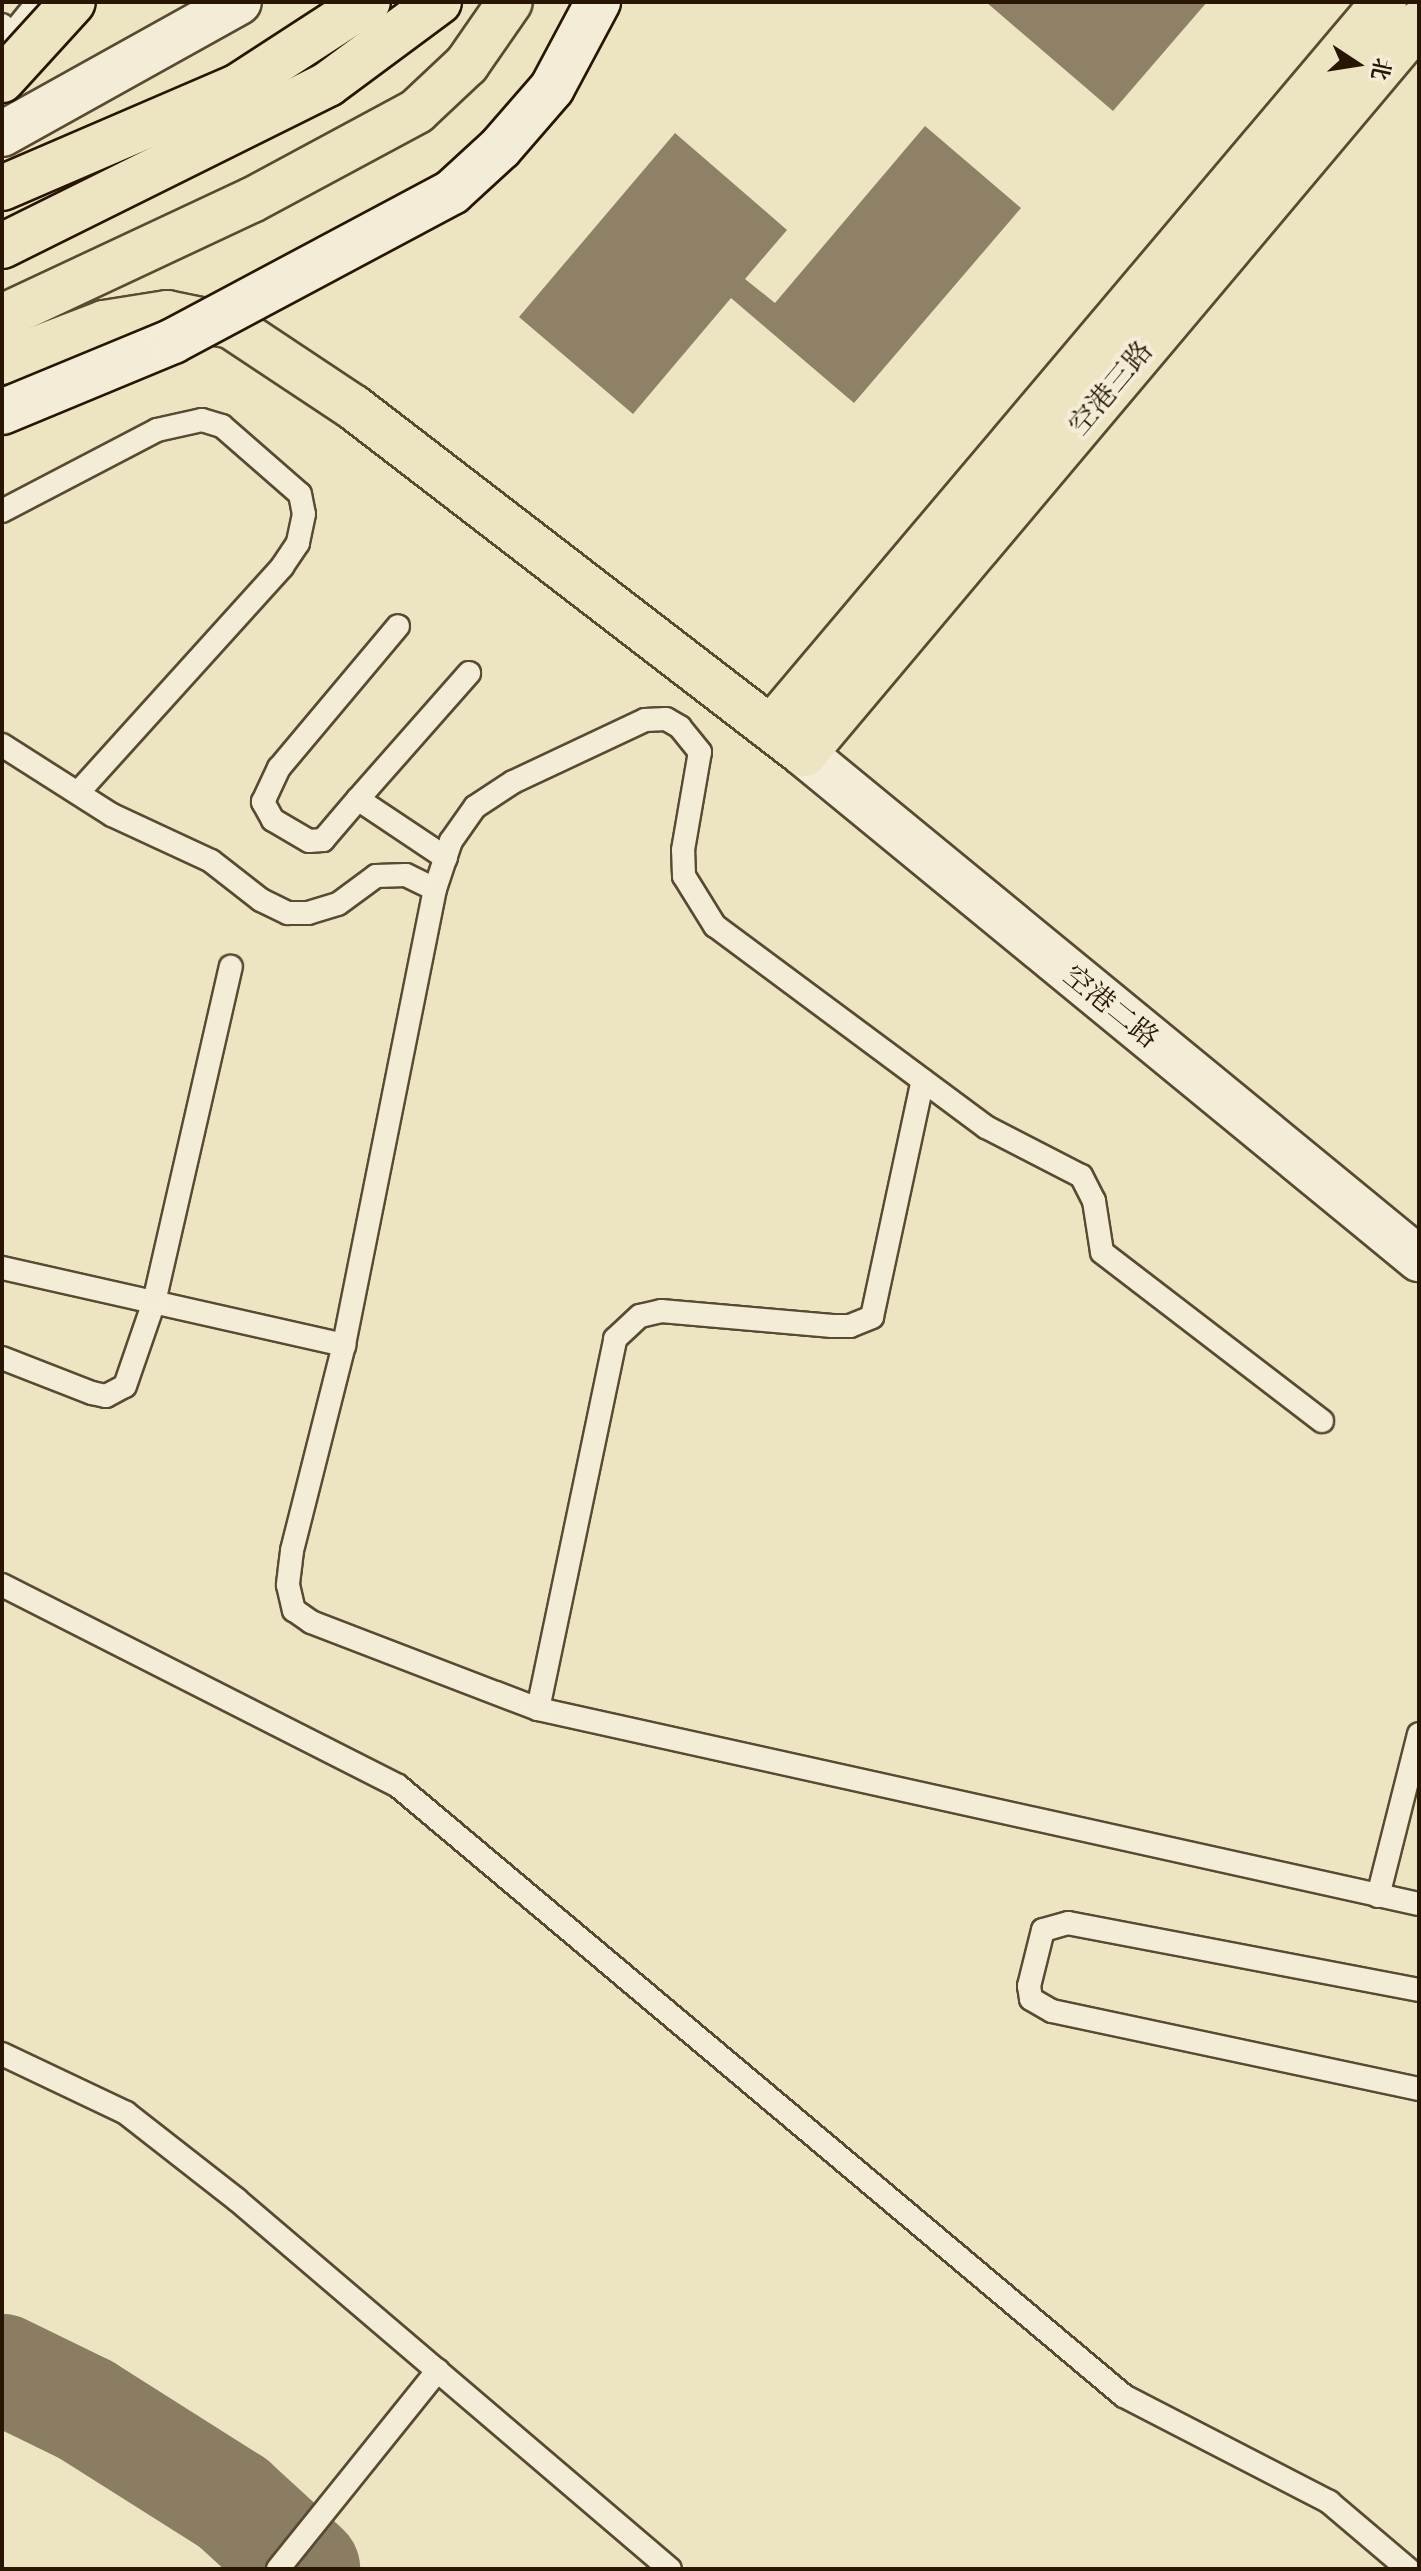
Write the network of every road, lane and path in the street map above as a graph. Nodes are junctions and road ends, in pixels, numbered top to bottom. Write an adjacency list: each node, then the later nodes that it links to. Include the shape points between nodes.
1 (38, 2): 10 (lane)
2 (73, 2): 11 (main road, bridge)
3 (239, 2): 12 (main road)
4 (368, 2): 13 (main road, bridge, via 237,87)
5 (439, 2): 14 (main road, bridge, via 328,84)
6 (510, 2): 15 (main road, via 467,64 417,111 252,200)
7 (598, 2): 17 (main road, bridge, via 552,88 500,148 452,192 173,341)
8 (1384, 2): 21 (main road, 空港三路)
9 (1419, 23): 21 (main road, 空港三路)
10 (7, 32)
11 (2, 80)
12 (2, 134)
13 (2, 188)
14 (2, 246)
15 (2, 317)
16 (2, 362): 21 (main road, via 54,338 116,321 167,313 231,326 353,407)
17 (2, 412)
18 (2, 511): 23 (lane, via 157,430 202,420 222,426 300,494 304,514 298,543 282,567)
19 (398, 626): 24 (lane, via 279,768 263,802 273,820 309,841 323,840)
20 (469, 673): 24 (lane)
21 (787, 741): 29 (main road, 空港二路)
22 (2, 745): 23 (lane)
23 (78, 793): 26 (lane, via 211,861 261,900 288,913 338,904 376,876 406,875)
24 (358, 799): 25 (lane)
25 (446, 858): 26 (lane); 28 (lane, via 451,841 475,807 513,782 645,720 666,719 692,736 700,752 683,850 684,876 695,901 715,926)
26 (435, 889): 32 (lane)
27 (231, 967): 31 (lane)
28 (923, 1080): 34 (lane, via 986,1127 1081,1176 1094,1201 1102,1252); 36 (lane, via 872,1317 832,1326 661,1311 640,1316 615,1339)
29 (1419, 1259)
30 (2, 1268): 31 (lane)
31 (154, 1302): 32 (lane); 33 (lane, via 134,1370 118,1393 92,1393)
32 (344, 1345): 36 (lane, via 292,1551 288,1585 294,1610 346,1638)
33 (2, 1358)
34 (1322, 1421)
35 (4, 1590): 46 (lane, via 398,1786 1124,2396 1329,2502)
36 (538, 1709): 38 (lane)
37 (1419, 1734): 38 (lane)
38 (1378, 1896): 39 (lane)
39 (1419, 1904)
40 (1419, 1990): 42 (lane, via 1068,1923 1043,1930 1029,1986 1031,1999 1052,2011)
41 (2, 2054): 43 (lane, via 126,2113)
42 (1419, 2089)
43 (438, 2370): 44 (lane); 45 (lane)
44 (278, 2569)
45 (670, 2569)
46 (1408, 2569)

